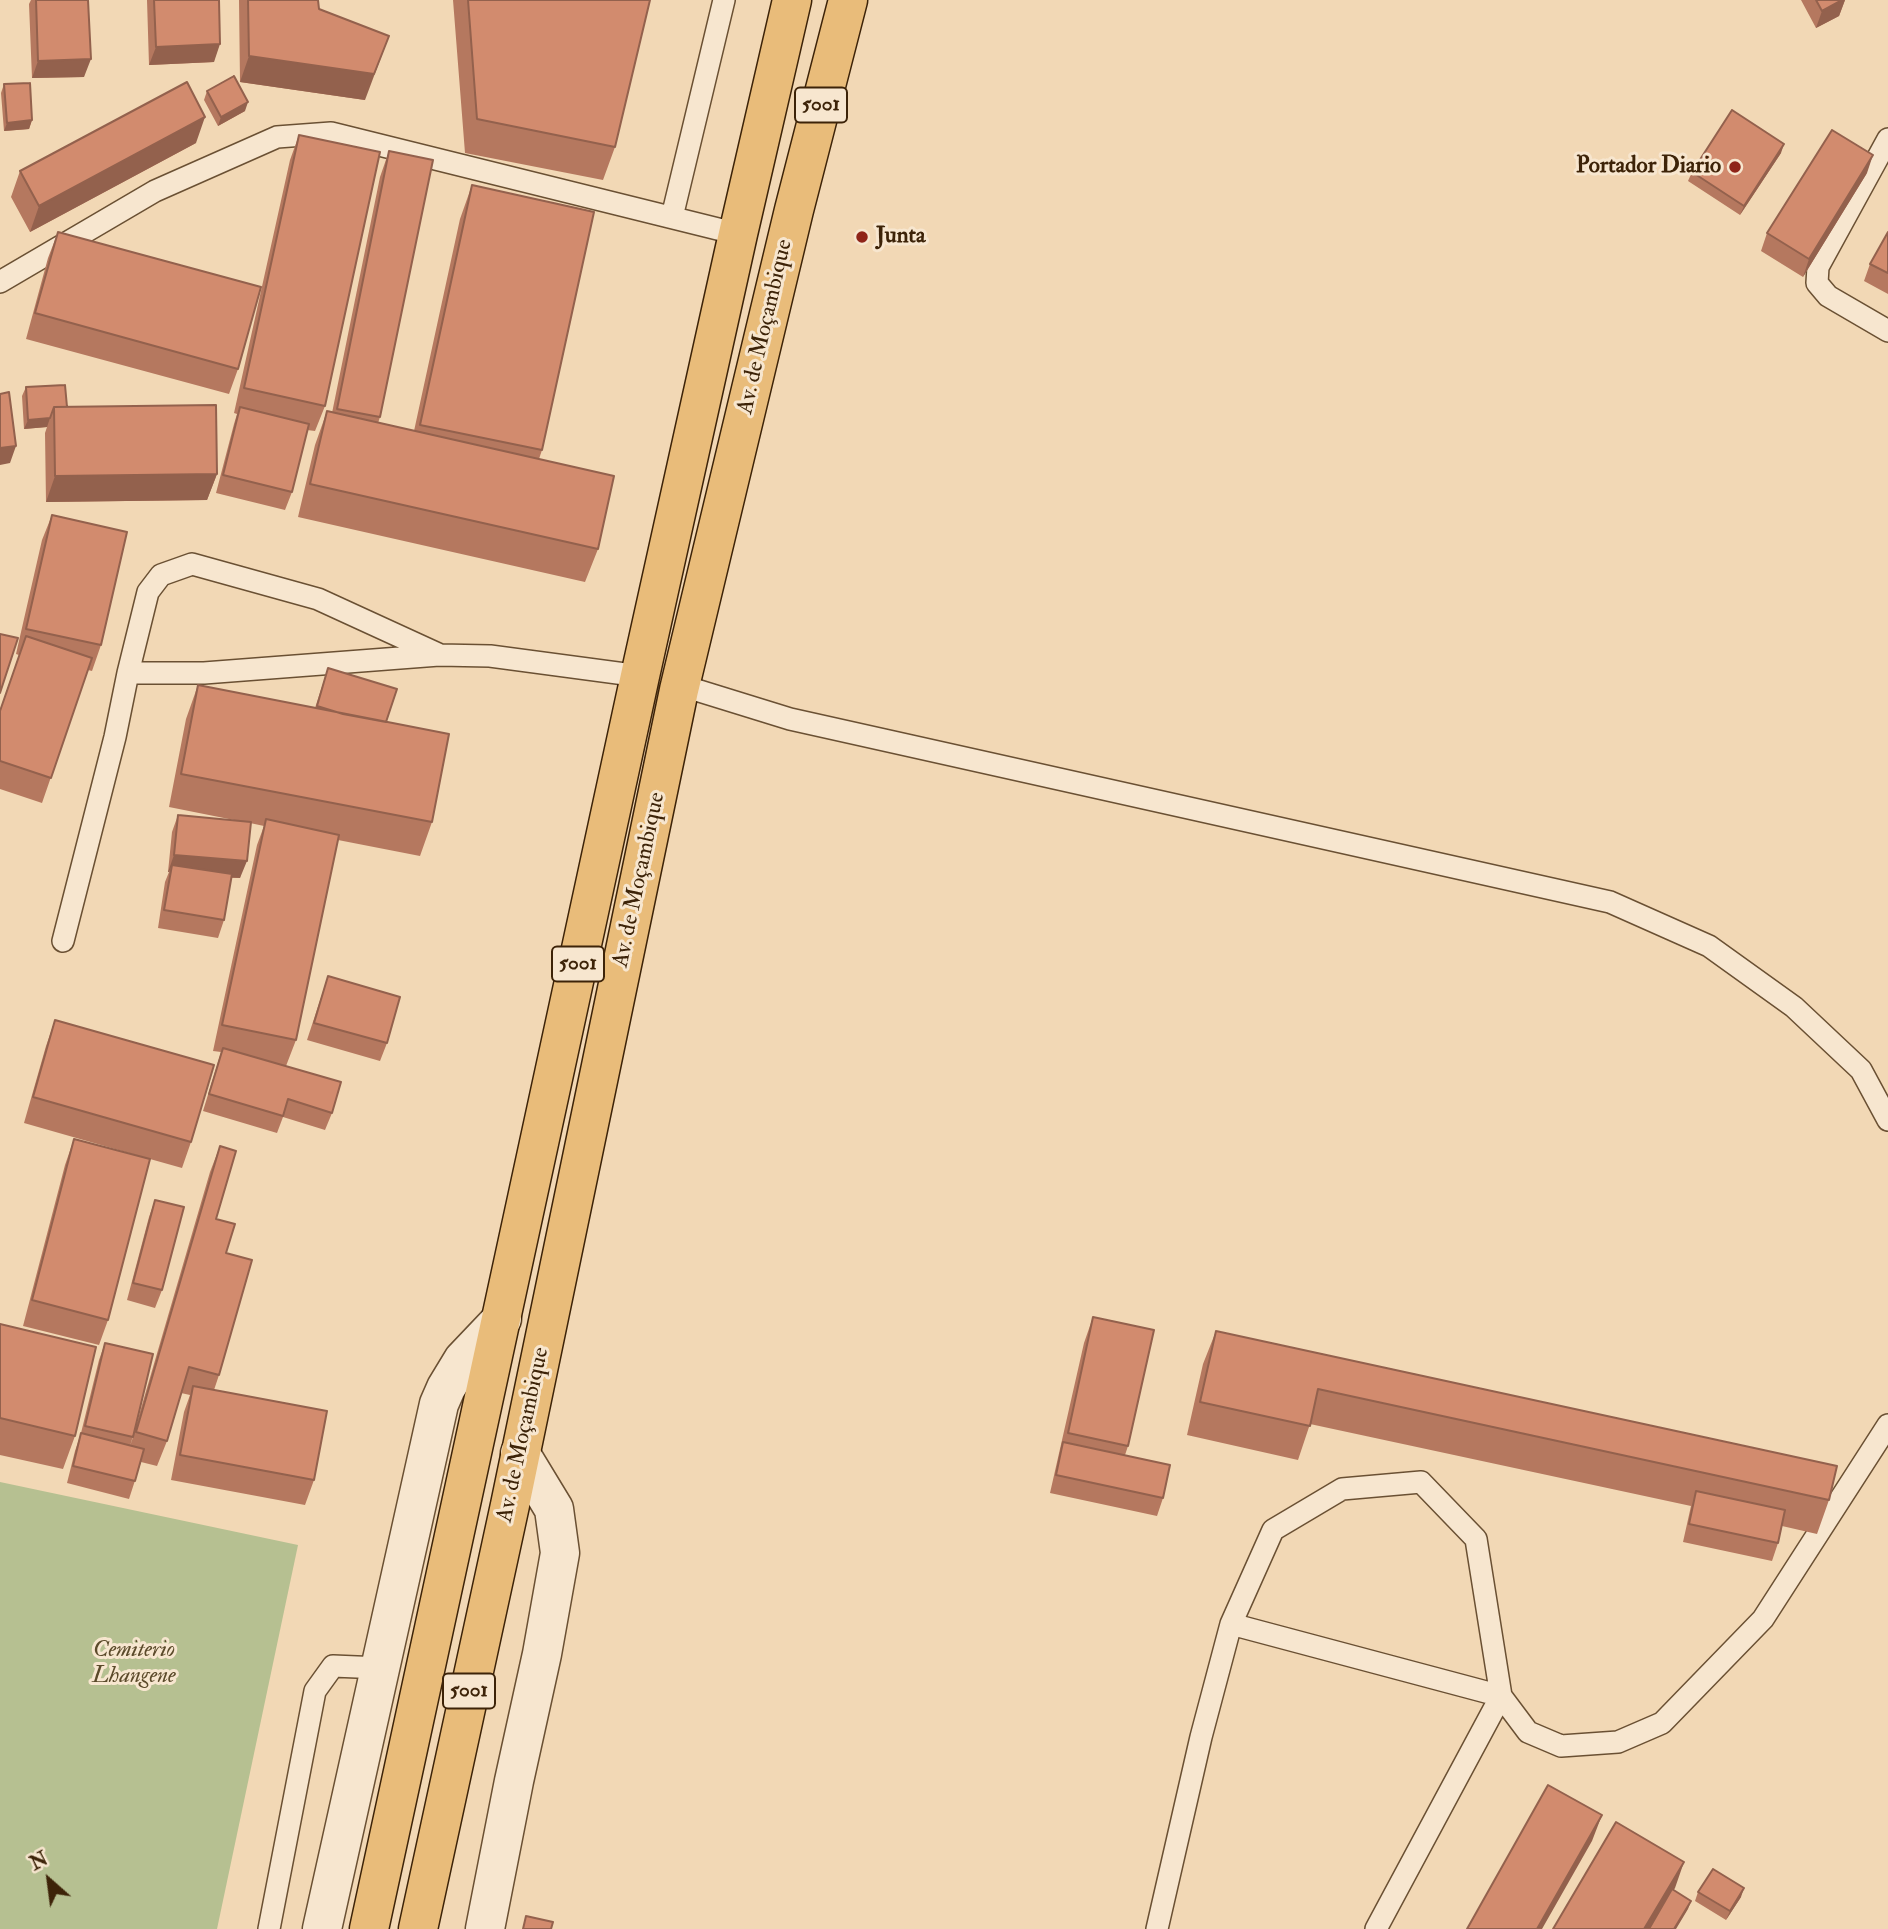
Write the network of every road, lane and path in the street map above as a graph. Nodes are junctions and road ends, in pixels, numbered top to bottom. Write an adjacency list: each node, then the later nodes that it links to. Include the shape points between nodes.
1 (724, 0): 5 (lane)
2 (793, 0): 6 (highway, Av. de Moçambique / 5001)
3 (848, 0): 12 (highway, Av. de Moçambique / 5001)
4 (1888, 139): 8 (lane, via 1818,267 1817,284 1828,296)
5 (672, 217): 6 (lane); 7 (lane, via 331,133 277,137 155,191)
6 (738, 234): 11 (highway, Av. de Moçambique / 5001)
7 (0, 282)
8 (1888, 331)
9 (439, 655): 10 (lane, via 204,673); 10 (lane, via 318,599 192,564 161,575 148,592); 11 (lane, via 490,656)
10 (128, 673): 13 (lane)
11 (640, 676): 15 (highway, Av. de Moçambique / 5001)
12 (680, 685): 14 (lane, via 790,719 1610,902 1709,946 1794,1007 1861,1070); 17 (highway, Av. de Moçambique / 5001)
13 (63, 941)
14 (1888, 1120)
15 (502, 1319): 19 (street, via 463,1360 439,1404); 23 (highway, Av. de Moçambique / 5001)
16 (1888, 1425): 20 (lane, via 1763,1619 1662,1723 1618,1742 1561,1746 1528,1732)
17 (520, 1452): 24 (highway, Av. de Moçambique / 5001); 25 (street, via 554,1509 560,1553)
18 (1231, 1624): 20 (lane); 20 (lane, via 1273,1530 1342,1489 1421,1482 1476,1539); 26 (lane)
19 (381, 1668): 21 (lane, via 333,1666 315,1691); 22 (street)
20 (1501, 1696): 27 (lane)
21 (269, 1929)
22 (322, 1929)
23 (369, 1929)
24 (418, 1929)
25 (485, 1929)
26 (1157, 1929)
27 (1376, 1929)

